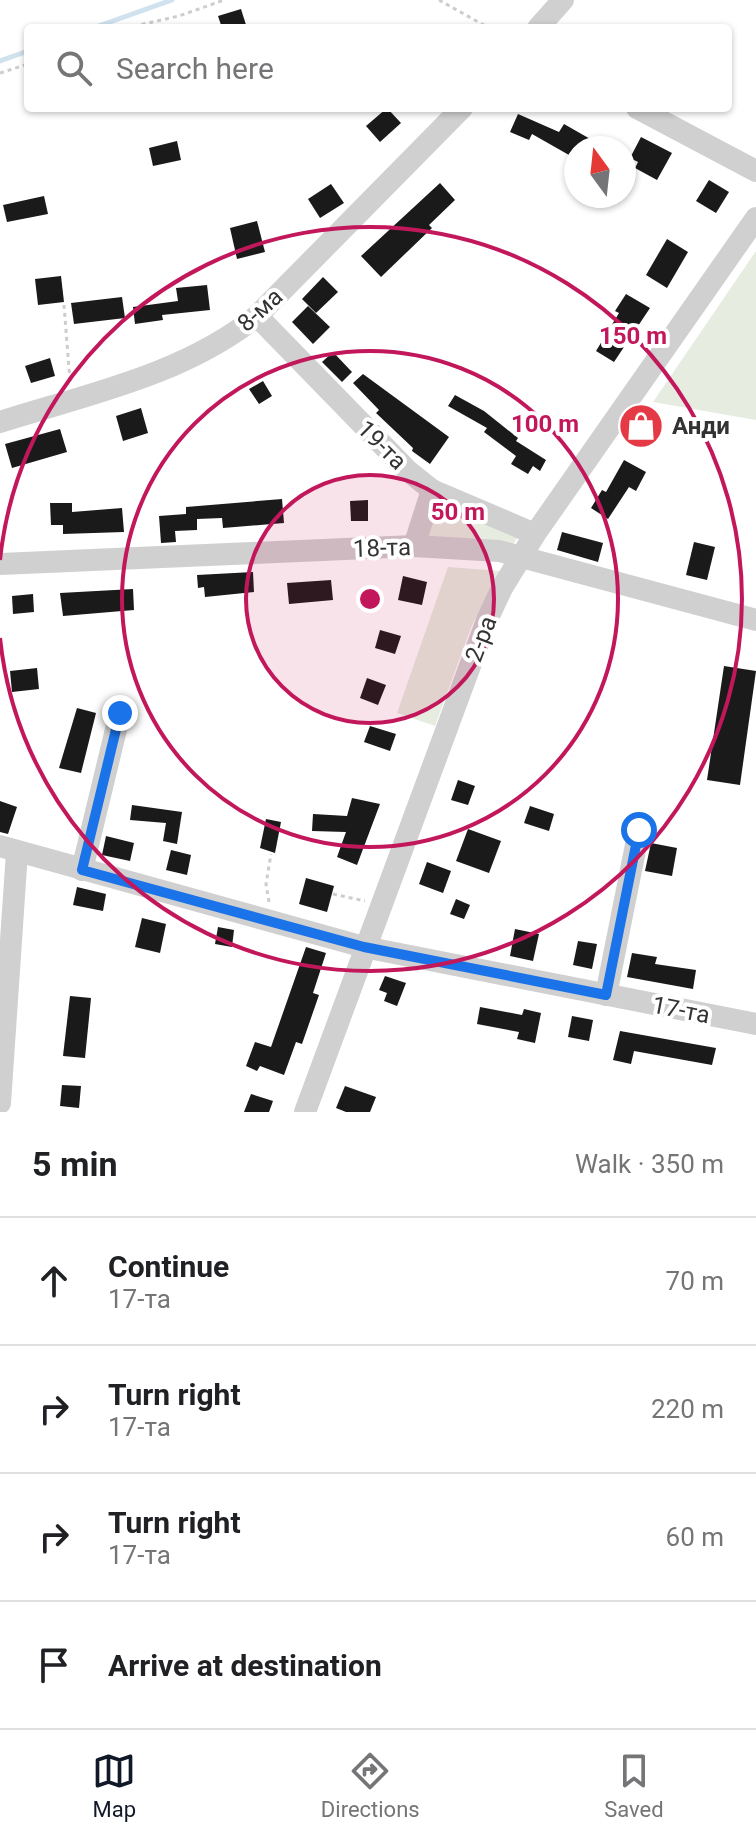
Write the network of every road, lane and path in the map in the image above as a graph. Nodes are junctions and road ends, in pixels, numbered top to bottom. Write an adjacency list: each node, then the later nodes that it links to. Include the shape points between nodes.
1 (224, 0): 4 (path)
2 (439, 0): 5 (path)
3 (563, 0): 6 (street)
4 (144, 24)
5 (482, 24)
6 (542, 24)
7 (24, 65): 8 (path)
8 (0, 73)
9 (458, 112): 14 (street, 8-ма)
10 (645, 112): 11 (street)
11 (756, 171)
12 (756, 218): 18 (street, 2-ра)
13 (64, 305): 15 (path)
14 (257, 316): 15 (street, 8-ма, via 194,358); 17 (street, 19-та)
15 (71, 400): 16 (street, 8-ма)
16 (0, 422)
17 (432, 490): 18 (street, 19-та); 19 (street)
18 (535, 534): 20 (street, 2-ра)
19 (414, 546): 20 (street, 18-та); 21 (street, 18-та)
20 (521, 556): 22 (street, 18-та); 29 (street, 2-ра, via 487,620)
21 (0, 564)
22 (756, 620)
23 (120, 713): 27 (street)
24 (639, 830): 32 (street)
25 (9, 849): 27 (street, 17-та); 34 (street)
26 (271, 854): 30 (path, via 266,884 270,898)
27 (82, 870): 30 (street, 17-та)
28 (333, 894): 29 (path)
29 (380, 905): 31 (street, 2-ра)
30 (263, 920): 31 (street, 17-та)
31 (364, 947): 32 (street, 17-та); 35 (street, 2-ра)
32 (606, 995): 33 (street, 17-та)
33 (756, 1024)
34 (0, 1103)
35 (305, 1112)

